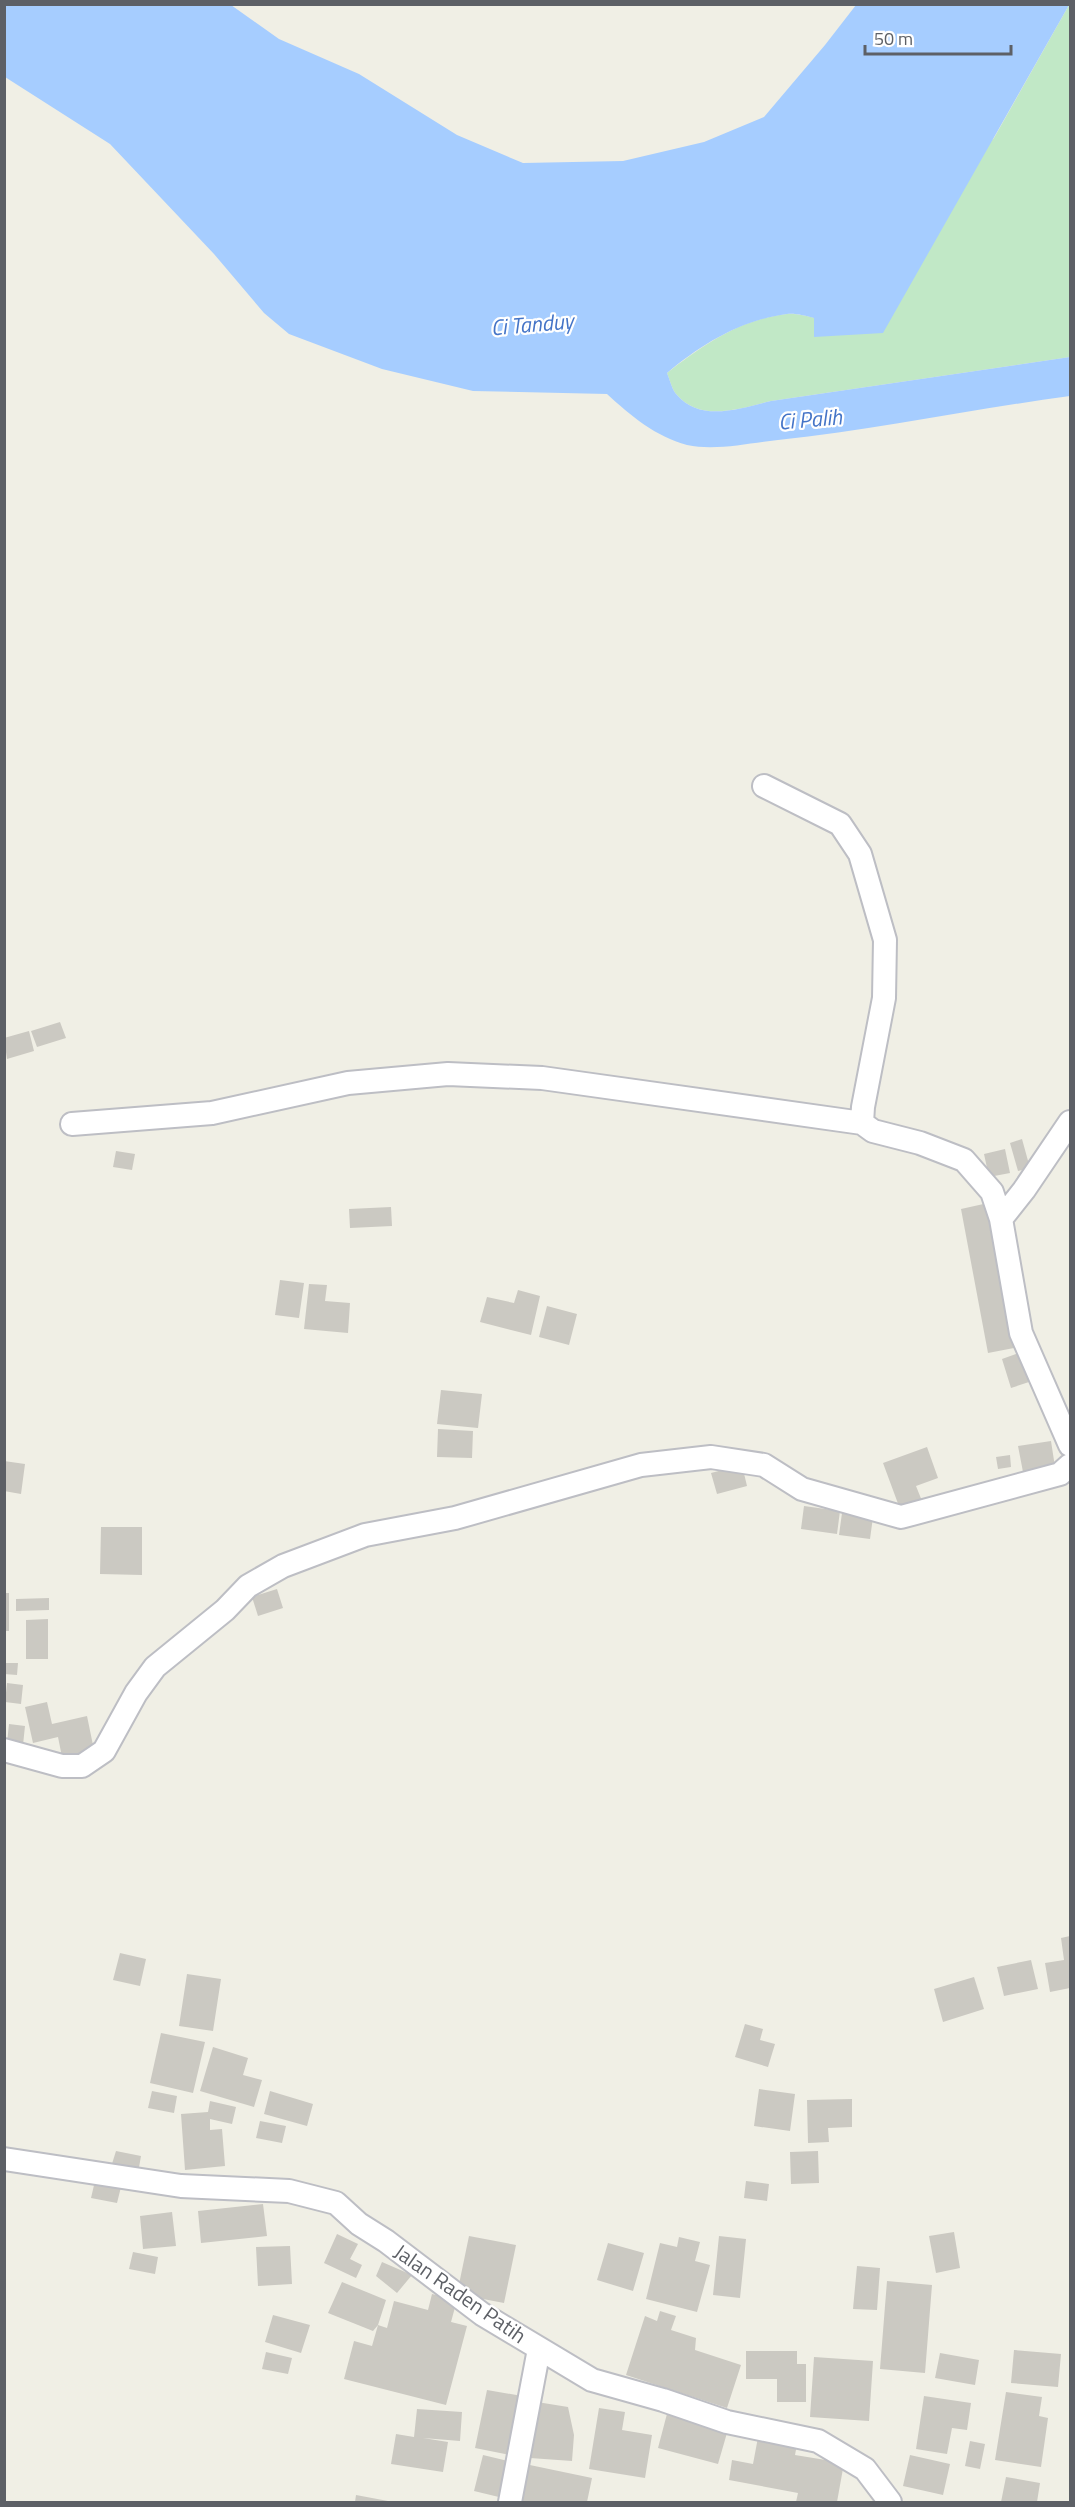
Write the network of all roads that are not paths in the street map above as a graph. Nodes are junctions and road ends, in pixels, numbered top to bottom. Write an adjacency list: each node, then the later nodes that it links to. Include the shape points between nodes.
1 (764, 786): 3 (street, via 840,824 860,854 885,940 884,998)
2 (1071, 1122): 5 (street)
3 (862, 1123): 4 (street, via 542,1078 448,1074 348,1083 212,1113); 5 (street, via 873,1131 964,1160 992,1192)
4 (72, 1124)
5 (1001, 1219): 6 (street, via 1021,1333)
6 (1071, 1445)
7 (1071, 1465): 8 (street, via 1060,1474 901,1517 802,1489 764,1465 711,1457 641,1466 455,1518 365,1536 283,1566 248,1586 155,1667 104,1751 82,1766 62,1766)
8 (4, 1750)
9 (4, 2159): 10 (street, Jalan Raden Patih, via 181,2186 290,2191 336,2203 455,2295)
10 (539, 2349): 11 (street); 12 (street, Jalan Raden Patih, via 592,2380 727,2422 818,2441 865,2469)
11 (510, 2502)
12 (890, 2502)

